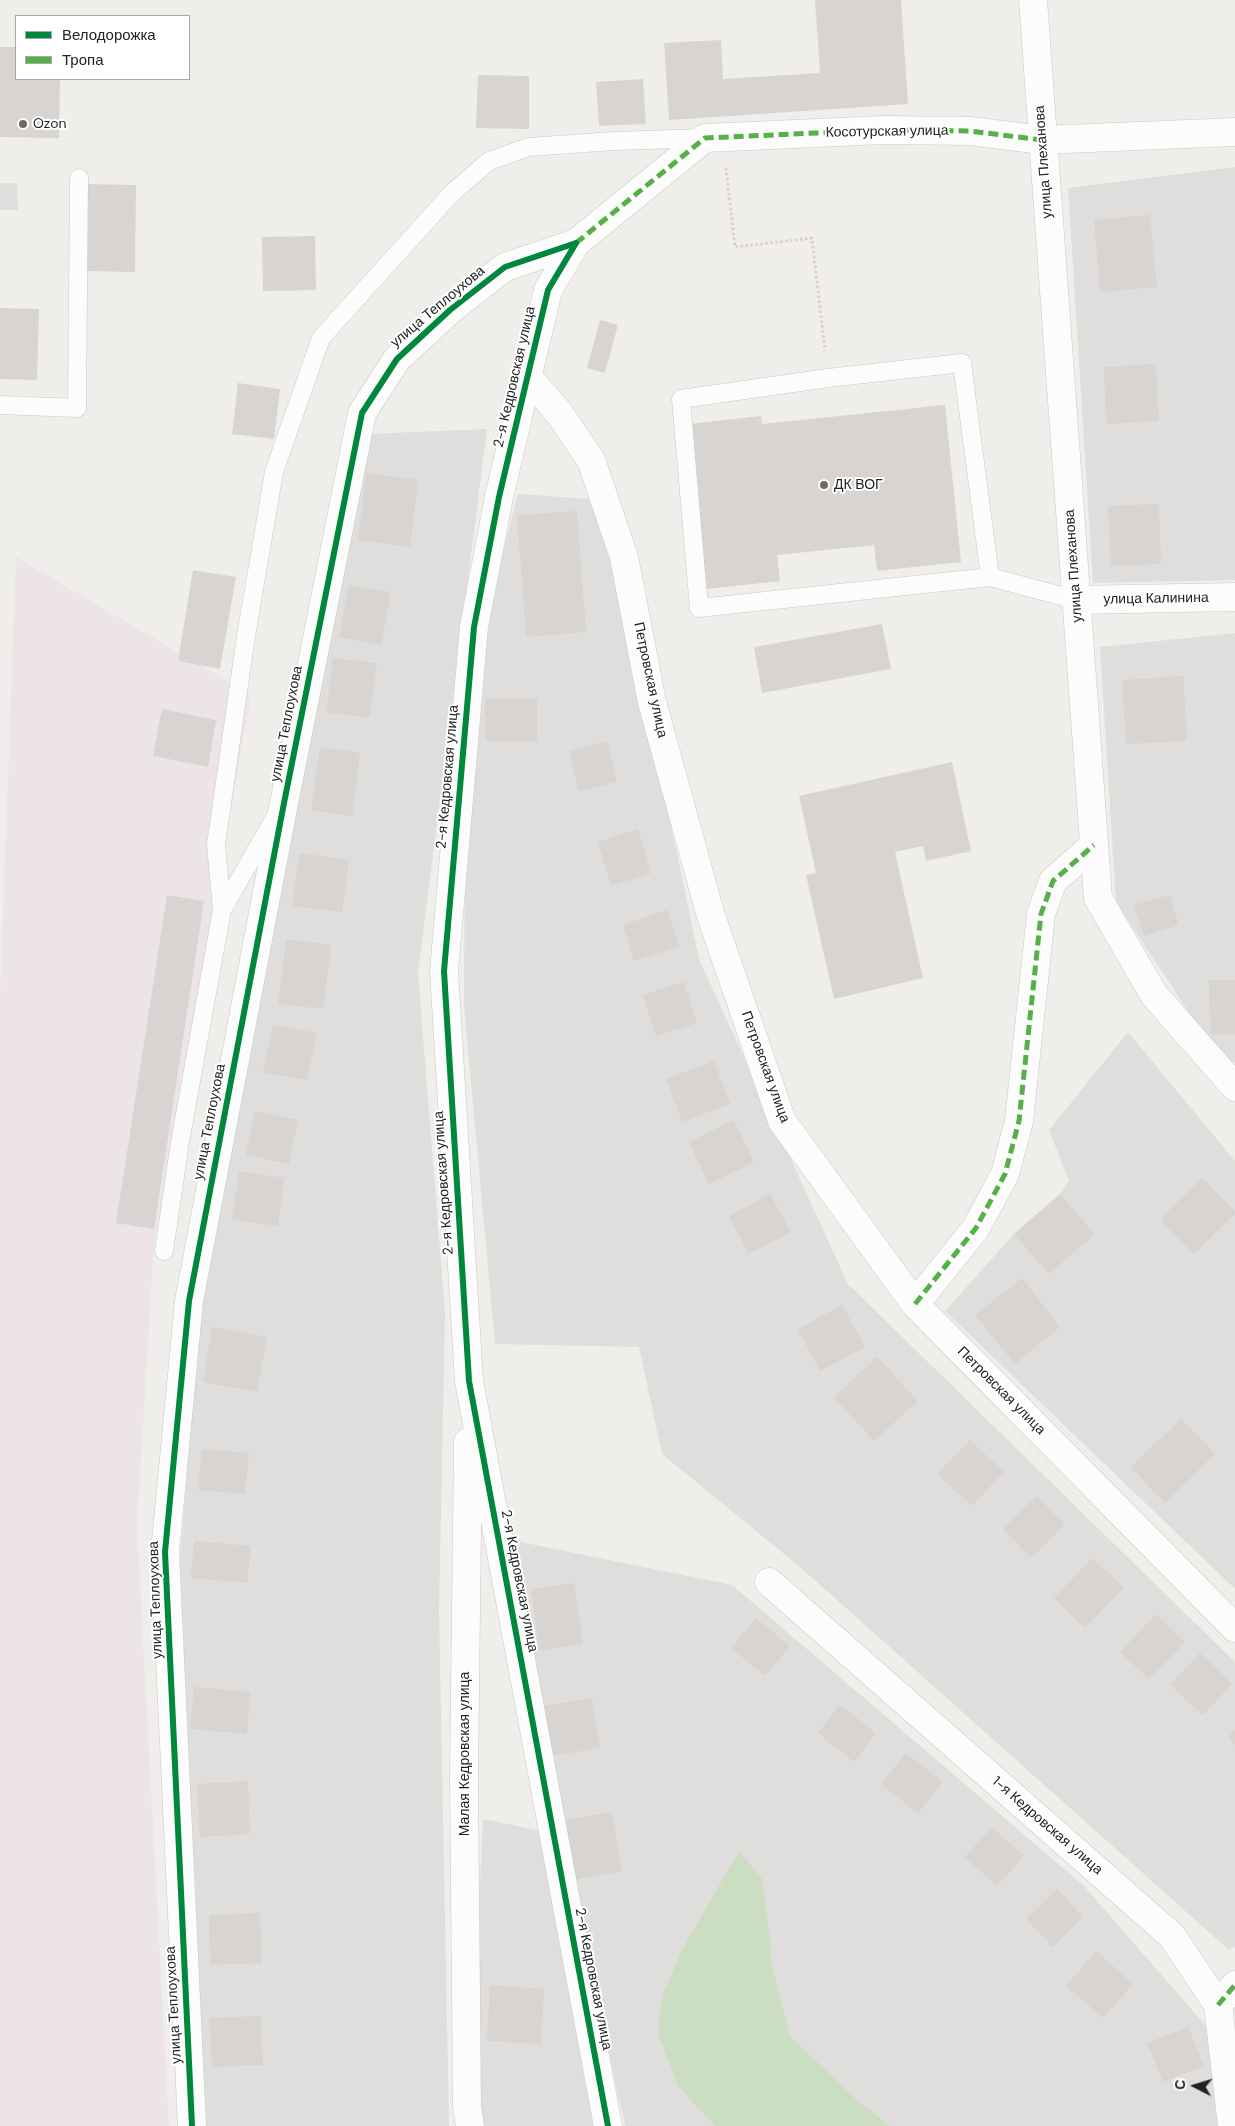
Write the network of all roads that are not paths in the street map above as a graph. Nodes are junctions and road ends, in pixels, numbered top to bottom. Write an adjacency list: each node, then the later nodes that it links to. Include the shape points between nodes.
1 (1032, 0): 4 (street, улица Плеханова)
2 (1235, 132): 4 (street, Косотурская улица)
3 (714, 138): 4 (street, Косотурская улица, via 913,130 970,131); 6 (street); 14 (lane, via 530,147 489,161 452,193 321,338 274,472 216,845)
4 (1042, 140): 11 (street, улица Плеханова)
5 (79, 178): 8 (lane, via 77,408)
6 (576, 242): 7 (street, 2-я Кедровская улица, via 548,290); 12 (street, улица Теплоухова, via 505,267 450,310 397,359 362,413)
7 (528, 377): 18 (street, Петровская улица, via 591,460 624,557 652,702 710,913 782,1121); 19 (street, 2-я Кедровская улица, via 474,627 444,971)
8 (0, 405)
9 (990, 577): 9 (lane, via 962,363 681,399 699,608); 11 (lane)
10 (1235, 597): 11 (street, улица Калинина)
11 (1076, 600): 13 (street, улица Плеханова)
12 (284, 803): 14 (lane); 23 (street, улица Теплоухова, via 189,1300 165,1552)
13 (1094, 845): 15 (street, улица Плеханова, via 1098,898 1154,995); 18 (street, via 1053,881 1041,914 1019,1121 1005,1174 976,1228)
14 (222, 910): 17 (lane, via 180,1142)
15 (1224, 1062): 16 (street, улица Плеханова)
16 (1235, 1087)
17 (164, 1251)
18 (915, 1304): 21 (street, Петровская улица)
19 (469, 1381): 24 (street, Малая Кедровская улица, via 464,1777 467,2106); 25 (street, 2-я Кедровская улица)
20 (769, 1582): 22 (street, 1-я Кедровская улица, via 1172,1936)
21 (1235, 1628)
22 (1226, 1995): 26 (street, 1-я Кедровская улица)
23 (192, 2126)
24 (470, 2126)
25 (608, 2126)
26 (1232, 2126)

